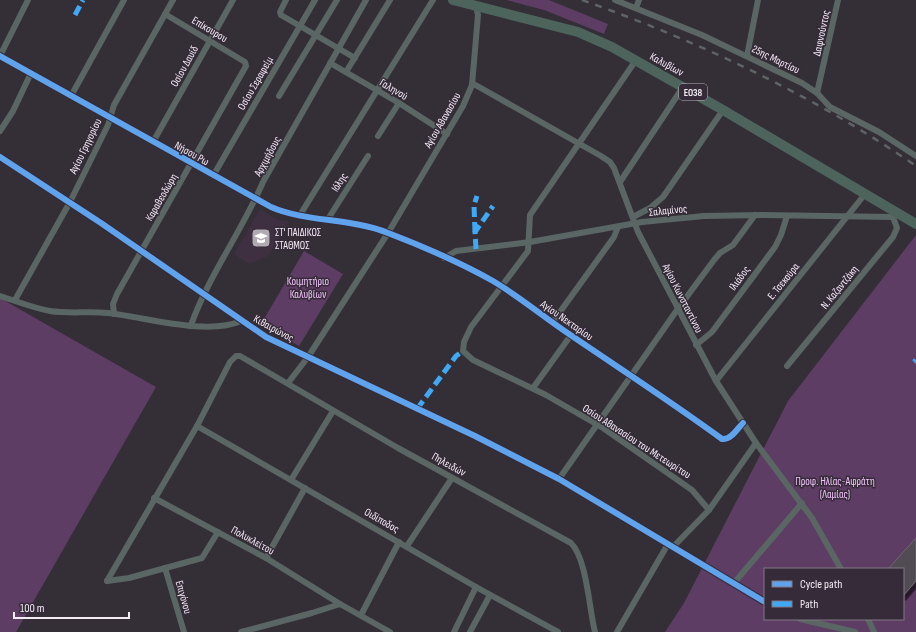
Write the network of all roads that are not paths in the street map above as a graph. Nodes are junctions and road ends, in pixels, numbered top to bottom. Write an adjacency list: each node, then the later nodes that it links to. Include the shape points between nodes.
1 (28, 0): 23 (street)
2 (124, 0): 35 (street)
3 (173, 0): 18 (street, Αγίου Γρηγορίου)
4 (233, 0): 21 (street, Οσίου Δαυίδ)
5 (286, 0): 19 (street, via 280,14)
6 (315, 0): 19 (street, Οσίου Σεραφείμ)
7 (336, 0): 20 (street)
8 (366, 0): 22 (street, Αρχιμήδους)
9 (390, 0): 25 (street)
10 (432, 0): 33 (street)
11 (453, 0): 16 (main road, Καλυβίων / ΕΟ38)
12 (615, 0): 17 (street, 25ης Μαρτίου)
13 (639, 0): 17 (street)
14 (758, 0): 24 (street)
15 (838, 0): 34 (street, Δαφνούντος)
16 (476, 6): 26 (main road, Καλυβίων / ΕΟ38, via 578,32); 31 (street, Αγίου Αθανασίου, via 478,14)
17 (636, 8): 24 (street, 25ης Μαρτίου)
18 (165, 14): 21 (street, Επίκουρου); 39 (street, Αγίου Γρηγορίου, via 114,105)
19 (300, 25): 20 (street); 49 (street, Οσίου Σεραφείμ)
20 (316, 34): 22 (street); 36 (street)
21 (210, 40): 27 (street, Επίκουρου); 43 (street, Οσίου Δαυίδ)
22 (339, 47): 25 (street); 28 (street, Αρχιμήδους)
23 (0, 56): 30 (street, Νήσου Ρω)
24 (747, 56): 34 (street, 25ης Μαρτίου)
25 (355, 58): 29 (street)
26 (636, 60): 32 (main road, Καλυβίων / ΕΟ38); 44 (street)
27 (245, 62): 48 (street, Καραθεοδώρη, via 246,66)
28 (330, 63): 29 (street, Γαληνού); 52 (street, Αρχιμήδους)
29 (346, 72): 33 (street, Γαληνού)
30 (31, 73): 35 (street, Νήσου Ρω); 40 (street, via 13,111)
31 (472, 82): 41 (street, Αγίου Αθανασίου, via 463,106); 44 (street, Αγίου Κωνσταντίνου)
32 (683, 87): 38 (main road, Καλυβίων / ΕΟ38); 50 (street)
33 (377, 90): 37 (street, Γαληνού); 54 (street)
34 (817, 93): 46 (street, 25ης Μαρτίου, via 830,107 879,132)
35 (71, 96): 39 (street, Νήσου Ρω)
36 (279, 96)
37 (399, 103): 41 (street, Γαληνού); 42 (street)
38 (723, 110): 51 (main road, Καλυβίων / ΕΟ38); 60 (street, via 662,197)
39 (110, 118): 43 (street, Νήσου Ρω); 53 (street, Αγίου Γρηγορίου)
40 (0, 131)
41 (447, 134): 63 (street, Αγίου Αθανασίου)
42 (378, 136)
43 (153, 142): 48 (street, Νήσου Ρω)
44 (579, 143): 50 (street, Αγίου Κωνσταντίνου, via 610,162); 64 (street, via 529,216)
45 (368, 156): 59 (street, Ιόλης)
46 (916, 156)
47 (0, 157): 53 (street, Κιθαιρώνος)
48 (192, 164): 49 (street, Νήσου Ρω); 65 (street, Καραθεοδώρη)
49 (213, 176): 52 (street, Νήσου Ρω)
50 (620, 182): 60 (street, Αγίου Κωνσταντίνου)
51 (865, 194): 56 (main road, Καλυβίων / ΕΟ38); 58 (street, Ε. Τσεκούρα)
52 (256, 199): 54 (street, Νήσου Ρω, via 277,210); 68 (street, Αρχιμήδους)
53 (70, 202): 65 (street, Κιθαιρώνος); 70 (street, Αγίου Γρηγορίου)
54 (300, 215): 59 (street, Νήσου Ρω)
55 (755, 215): 57 (street, Σαλαμίνος); 60 (street, Σαλαμίνος); 71 (street, via 733,245 714,260)
56 (895, 215): 58 (street, Σαλαμίνος, via 881,218); 61 (main road, Καλυβίων / ΕΟ38); 79 (street, Ν. Καζαντζάκη, via 897,228 893,237)
57 (787, 216): 58 (street, Σαλαμίνος); 77 (street, Ιλιάδος, via 775,247 712,332)
58 (848, 216): 81 (street, Ε. Τσεκούρα)
59 (328, 219): 63 (street, Νήσου Ρω)
60 (634, 220): 62 (street, Σαλαμίνος); 71 (street, Αγίου Κωνσταντίνου)
61 (916, 224)
62 (618, 227): 64 (street, Σαλαμίνος); 74 (street, via 614,237)
63 (388, 233): 66 (street, Αγίου Νεκταρίου); 78 (street, Αγίου Αθανασίου)
64 (530, 242): 66 (street, Σαλαμίνος, via 456,251); 67 (street, via 528,251)
65 (141, 251): 68 (street, Κιθαιρώνος); 72 (street, Καραθεοδώρη, via 114,299)
66 (444, 258): 67 (street, Αγίου Νεκταρίου)
67 (502, 287): 74 (street, Αγίου Νεκταρίου); 83 (street, Οσίου Αθανασίου του Μετεωρίτου, via 471,327 463,350 473,360)
68 (203, 294): 73 (street, Κιθαιρώνος); 75 (street, Αρχιμήδους)
69 (0, 296): 70 (street)
70 (15, 300): 72 (street, via 60,312)
71 (677, 310): 77 (street, Αγίου Κωνσταντίνου); 80 (street)
72 (114, 314): 75 (street)
73 (241, 322): 75 (street, via 220,327); 78 (street, Κιθαιρώνος, via 270,340)
74 (552, 323): 76 (street, Αγίου Νεκταρίου)
75 (191, 325)
76 (571, 335): 80 (street, Αγίου Νεκταρίου); 83 (street)
77 (696, 345): 81 (street, Αγίου Κωνσταντίνου)
78 (308, 357): 82 (street, Αγίου Αθανασίου); 90 (street, Κιθαιρώνος)
79 (787, 366)
80 (632, 375): 85 (street, Αγίου Νεκταρίου, via 725,439); 86 (street)
81 (716, 381): 85 (street, Αγίου Κωνσταντίνου)
82 (288, 383): 84 (street, Πηλειδών); 87 (street, Πηλειδών, via 247,359 236,356 230,362)
83 (533, 388): 86 (street, Οσίου Αθανασίου του Μετεωρίτου)
84 (333, 411): 89 (street, Πηλειδών); 91 (street)
85 (743, 423): 88 (street, Αγίου Κωνσταντίνου)
86 (598, 425): 90 (street); 95 (street, Οσίου Αθανασίου του Μετεωρίτου, via 692,490)
87 (197, 426): 91 (street, Οιδίποδος); 93 (street)
88 (756, 443): 94 (street, Αγίου Κωνσταντίνου); 95 (street)
89 (452, 478): 99 (street); 117 (street, Πηλειδών, via 572,543 582,563)
90 (560, 479): 98 (street, Κιθαιρώνος)
91 (291, 480): 92 (street, Οιδίποδος)
92 (305, 488): 97 (street, Οιδίποδος); 100 (street)
93 (154, 498): 96 (street, Πολυκλείτου); 101 (street, via 107,581)
94 (802, 503): 102 (street, Αγίου Κωνσταντίνου); 103 (street)
95 (709, 510): 98 (street)
96 (218, 532): 100 (street, Πολυκλείτου); 101 (street, via 202,558)
97 (399, 542): 99 (street, Οιδίποδος); 108 (street)
98 (671, 545): 103 (street, Κιθαιρώνος); 118 (street)
99 (407, 546): 104 (street, Οιδίποδος)
100 (266, 558): 107 (street, Πολυκλείτου)
101 (166, 568): 111 (street, Επιγόνου)
102 (840, 568)
103 (734, 583): 106 (street, Κιθαιρώνος)
104 (476, 587): 105 (street, Οιδίποδος); 114 (street)
105 (490, 595): 115 (street); 116 (street, Οιδίποδος)
106 (764, 601)
107 (340, 604): 108 (street); 112 (street)
108 (361, 615): 113 (street)
109 (804, 620): 119 (street)
110 (868, 620): 120 (street)
111 (184, 632)
112 (240, 632)
113 (390, 632)
114 (454, 632)
115 (470, 632)
116 (558, 632)
117 (595, 632)
118 (617, 632)
119 (855, 632)
120 (874, 632)

